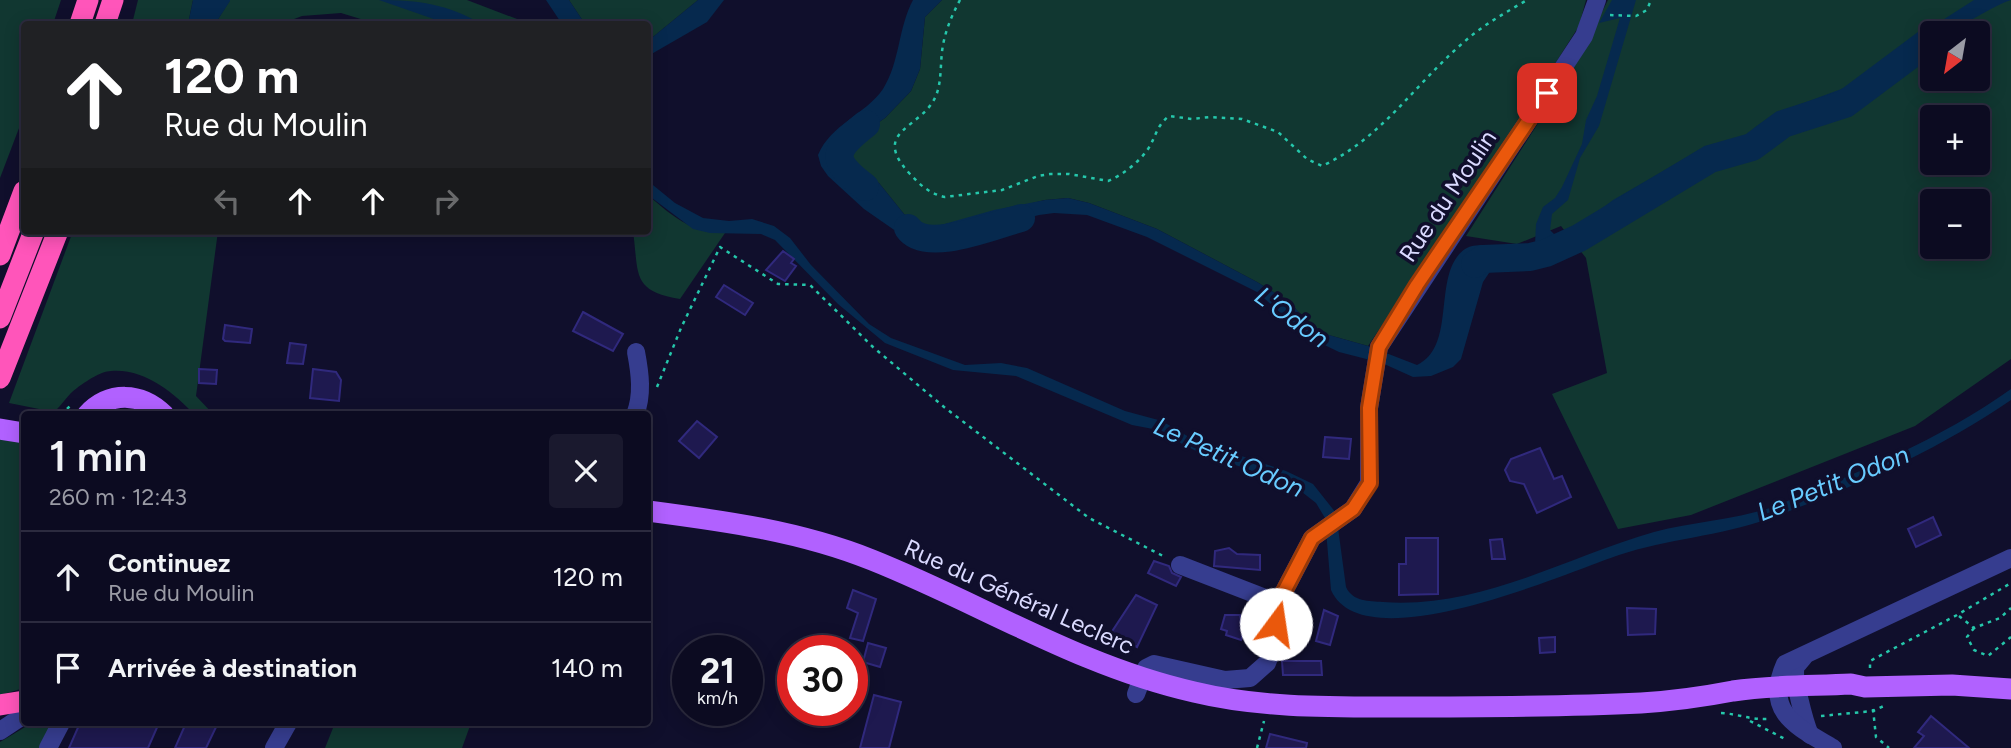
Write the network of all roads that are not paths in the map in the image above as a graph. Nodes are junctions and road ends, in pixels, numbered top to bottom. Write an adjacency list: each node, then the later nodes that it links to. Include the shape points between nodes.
1 (88, 0): 5 (highway)
2 (113, 0): 6 (highway)
3 (127, 0): 7 (highway)
4 (1597, 3): 21 (street, Rue du Moulin, via 1584,36 1379,347 1369,408 1370,483 1353,509 1312,538)
5 (81, 21)
6 (106, 21)
7 (121, 21)
8 (21, 199): 11 (highway)
9 (32, 235): 12 (highway)
10 (56, 235): 14 (highway)
11 (0, 255)
12 (0, 318)
13 (636, 352): 17 (street, via 640,376)
14 (0, 378)
15 (90, 411): 16 (main road, via 112,398 130,396)
16 (159, 411)
17 (637, 411)
18 (651, 511): 22 (main road, Rue du Général Leclerc, via 746,524 829,544 859,564 1084,658)
19 (2011, 558): 24 (street, via 1804,657 1796,667)
20 (1180, 565): 21 (street)
21 (1278, 603): 22 (street, via 1274,645 1267,663 1250,678 1225,680 1154,664 1146,668)
22 (1138, 686): 24 (main road, Rue du Général Leclerc, via 1267,704 1374,707 1546,706 1710,698 1736,702)
23 (2011, 689): 24 (main road, Rue du Général Leclerc, via 1868,680 1853,693)
24 (1790, 694): 33 (street, via 1787,718)
25 (21, 702): 26 (highway)
26 (0, 705)
27 (21, 717): 30 (street)
28 (59, 726): 31 (street)
29 (286, 726): 32 (street)
30 (0, 731)
31 (48, 748)
32 (274, 748)
33 (1833, 748)

